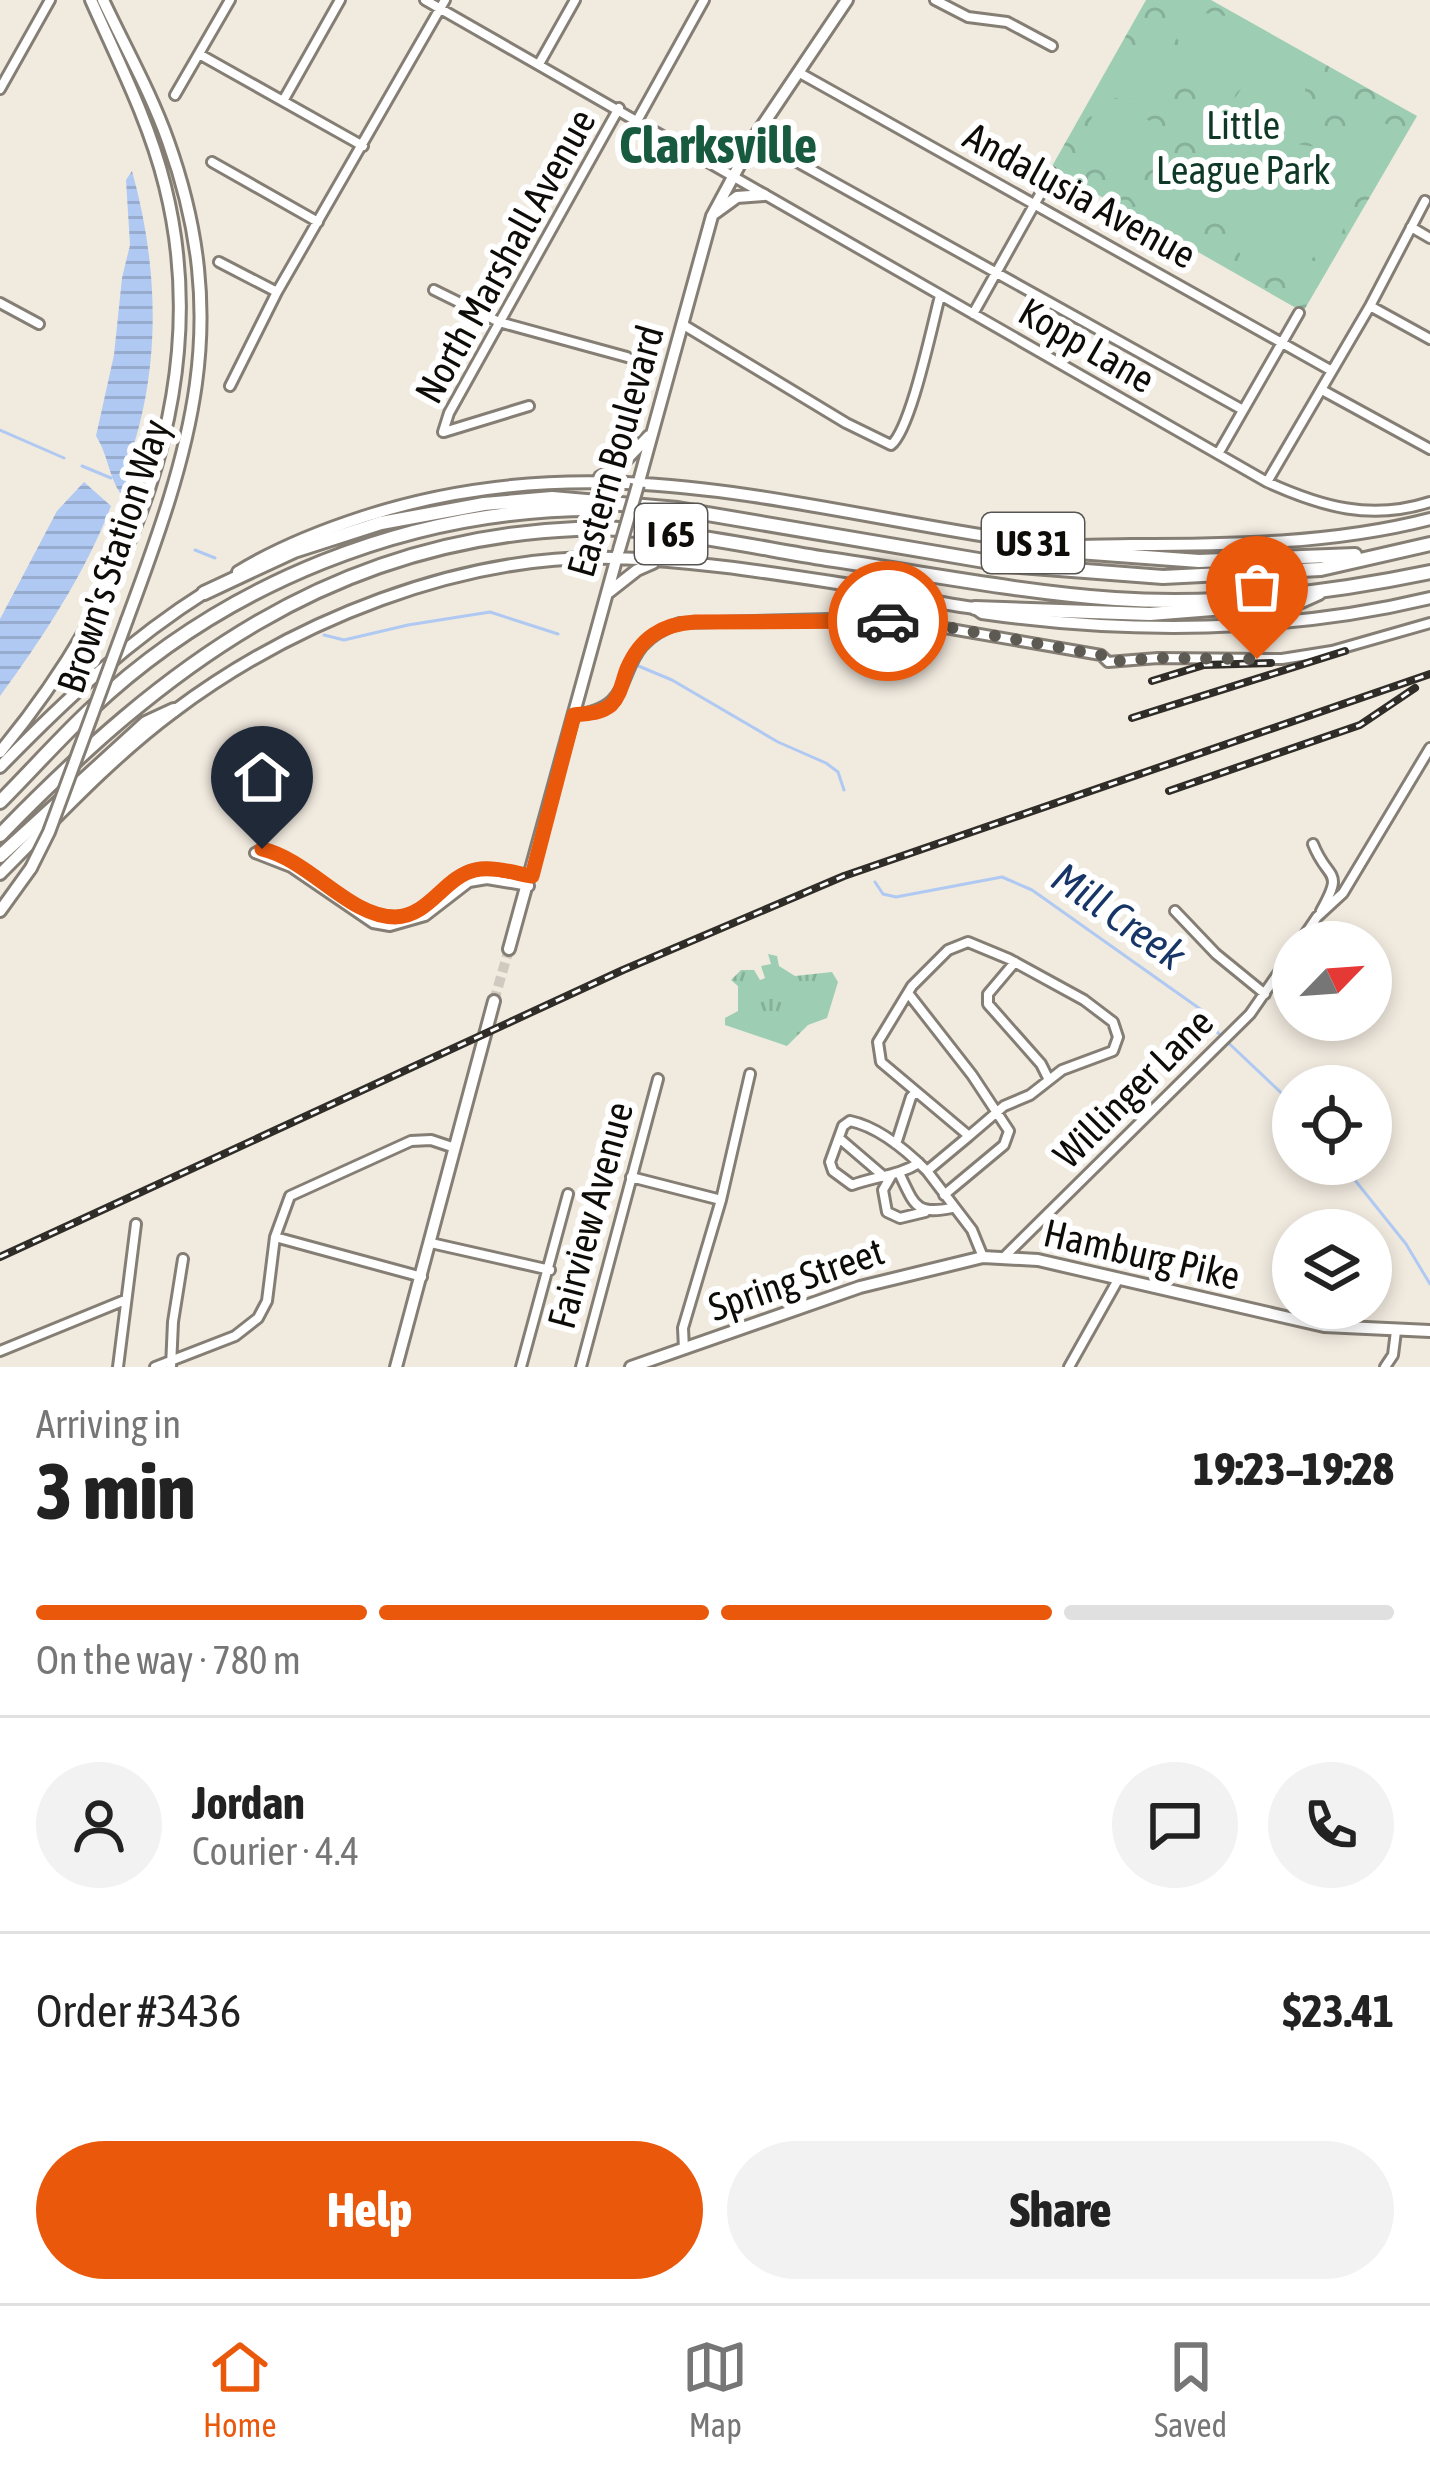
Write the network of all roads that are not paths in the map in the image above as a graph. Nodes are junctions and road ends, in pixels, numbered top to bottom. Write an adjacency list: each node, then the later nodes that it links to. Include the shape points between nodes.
1 (50, 0): 16 (street)
2 (91, 0): 77 (main road, Brown's Station Way, via 166,190 179,292 175,378 154,473 121,559 77,643)
3 (103, 0): 86 (main road, Brown's Station Way, bridge, via 176,164 194,239 199,367 187,443 127,620 49,832)
4 (230, 0): 13 (street)
5 (340, 0): 18 (street)
6 (425, 0): 11 (street, Kopp Lane)
7 (575, 0): 14 (street)
8 (704, 0): 20 (street)
9 (847, 0): 15 (main road, Eastern Boulevard)
10 (935, 0): 12 (street)
11 (443, 4): 14 (street, Kopp Lane); 22 (street)
12 (1052, 46)
13 (200, 54): 17 (street); 18 (street)
14 (539, 64): 19 (street, Kopp Lane)
15 (798, 72): 21 (main road, Eastern Boulevard); 28 (street, Andalusia Avenue)
16 (0, 89)
17 (176, 95)
18 (283, 101): 22 (street)
19 (620, 108): 20 (street, Kopp Lane); 42 (street, North Marshall Avenue)
20 (638, 118): 25 (street, Kopp Lane)
21 (754, 138): 25 (main road, Eastern Boulevard); 34 (street)
22 (363, 146): 30 (street)
23 (212, 162): 30 (street)
24 (1052, 173): 28 (street)
25 (731, 175): 26 (street, Kopp Lane); 29 (main road, Eastern Boulevard)
26 (764, 195): 29 (main road, via 737,197); 37 (street, Kopp Lane)
27 (1425, 202): 31 (street)
28 (1035, 204): 34 (street); 46 (street, Andalusia Avenue)
29 (712, 215): 44 (main road, Eastern Boulevard)
30 (318, 222): 36 (street)
31 (1411, 227): 32 (street); 39 (street)
32 (1430, 238)
33 (219, 262): 36 (street)
34 (996, 273): 41 (street); 52 (street)
35 (434, 290): 42 (street)
36 (277, 292): 49 (street)
37 (940, 296): 41 (street, Kopp Lane); 44 (street, via 891,445)
38 (0, 303): 43 (street)
39 (1370, 306): 45 (street); 48 (street)
40 (1299, 313): 46 (street)
41 (973, 314): 55 (street, Kopp Lane)
42 (499, 322): 47 (street); 51 (street, North Marshall Avenue, via 442,432)
43 (39, 324)
44 (682, 324): 53 (main road, Eastern Boulevard)
45 (1430, 338)
46 (1281, 344): 48 (street, Andalusia Avenue); 52 (street)
47 (627, 357)
48 (1332, 371): 50 (street)
49 (230, 386)
50 (1322, 390): 54 (street); 57 (street)
51 (529, 406)
52 (1243, 410): 55 (street)
53 (652, 434): 56 (main road, via 617,469); 58 (main road, Eastern Boulevard)
54 (1430, 449)
55 (1218, 454): 57 (street, Kopp Lane)
56 (592, 480): 58 (main road, US 31); 69 (main road, US 31, via 502,485 388,508 292,544)
57 (1267, 482): 59 (street, Kopp Lane, via 1353,512)
58 (638, 483): 62 (main road, US 31); 64 (main road, Eastern Boulevard, bridge)
59 (1430, 502)
60 (678, 508): 65 (highway, I 65, via 1008,565 1107,574 1279,572); 69 (highway, via 552,498 436,511 333,537); 79 (highway, I 65, via 490,516 323,562 169,646 92,708)
61 (1430, 519): 62 (main road, US 31, via 1318,539)
62 (1062, 544): 65 (highway, via 1078,552 1199,560)
63 (1430, 544): 65 (highway, I 65)
64 (618, 554): 66 (main road, US 31); 70 (main road, Eastern Boulevard); 74 (main road, US 31, via 526,564 379,599 267,649)
65 (1386, 554)
66 (660, 561): 70 (main road); 72 (main road, US 31)
67 (1430, 572): 68 (highway, I 65)
68 (1333, 587): 72 (highway, via 1299,602 1224,611); 80 (highway, I 65, via 1118,599 691,536 578,529 479,541 363,572 243,628 91,744)
69 (204, 593): 78 (main road, US 31, via 103,666)
70 (606, 594): 75 (main road, Eastern Boulevard)
71 (1430, 598): 72 (main road, US 31, via 1190,627 1028,620)
72 (975, 608)
73 (1430, 623): 75 (street, via 1282,659 1120,664 910,622 680,623 642,643 608,707)
74 (174, 710): 82 (highway, via 116,748); 83 (main road, US 31)
75 (574, 715): 84 (main road, Eastern Boulevard)
76 (1430, 748): 87 (street, via 1343,893)
77 (0, 752)
78 (0, 767)
79 (0, 802)
80 (0, 836)
81 (1313, 844): 87 (street, via 1335,880)
82 (0, 856)
83 (0, 874)
84 (530, 881): 84 (street, via 471,871 426,906 392,917 361,908 281,854 255,853 390,926 425,916 469,881); 89 (main road, Eastern Boulevard)
85 (1175, 910): 93 (street)
86 (0, 911)
87 (1318, 917): 88 (street)
88 (1315, 921)
89 (509, 949)
90 (1015, 962): 92 (street, via 959,944); 97 (street, via 988,1004); 97 (street, via 1084,1000 1117,1029 1117,1045 1105,1058)
91 (1272, 984): 93 (street, Willinger Lane)
92 (908, 993): 98 (street, via 878,1055); 99 (street)
93 (1265, 994): 116 (street, Willinger Lane)
94 (494, 1001): 103 (main road)
95 (750, 1074): 109 (street)
96 (658, 1079): 106 (street, Fairview Avenue)
97 (1048, 1080): 99 (street)
98 (916, 1092): 100 (street); 102 (street)
99 (997, 1112): 100 (street); 108 (street, via 1009,1138)
100 (969, 1136): 104 (street)
101 (839, 1138): 102 (street, via 855,1120); 105 (street); 105 (street, via 830,1162 852,1185)
102 (896, 1144): 104 (street)
103 (455, 1148): 113 (street, via 410,1141 298,1190); 114 (main road)
104 (923, 1167): 105 (street); 108 (street)
105 (891, 1175): 111 (street); 111 (street, via 886,1211 900,1218)
106 (631, 1177): 109 (street); 131 (street, Fairview Avenue)
107 (568, 1194): 118 (street)
108 (944, 1195): 110 (street)
109 (721, 1199): 124 (street, via 682,1328)
110 (953, 1208): 111 (street); 115 (street)
111 (925, 1211)
112 (136, 1224): 121 (street)
113 (275, 1237): 119 (street); 126 (street, via 267,1300 252,1325)
114 (431, 1243): 118 (street); 119 (main road)
115 (983, 1257): 116 (main road, Hamburg Pike); 124 (main road, Spring Street, via 860,1287)
116 (1004, 1257): 120 (main road, Hamburg Pike)
117 (183, 1259): 126 (street)
118 (550, 1270): 130 (street)
119 (422, 1277): 129 (main road)
120 (1119, 1278): 122 (main road, Hamburg Pike, via 1324,1326); 133 (street)
121 (124, 1300): 125 (street); 127 (street)
122 (1396, 1330): 123 (main road, Hamburg Pike); 134 (street)
123 (1429, 1332)
124 (684, 1349): 132 (main road, Spring Street)
125 (0, 1351)
126 (170, 1364): 128 (street)
127 (118, 1367)
128 (155, 1367)
129 (396, 1367)
130 (521, 1367)
131 (581, 1367)
132 (631, 1367)
133 (1069, 1367)
134 (1384, 1367)

